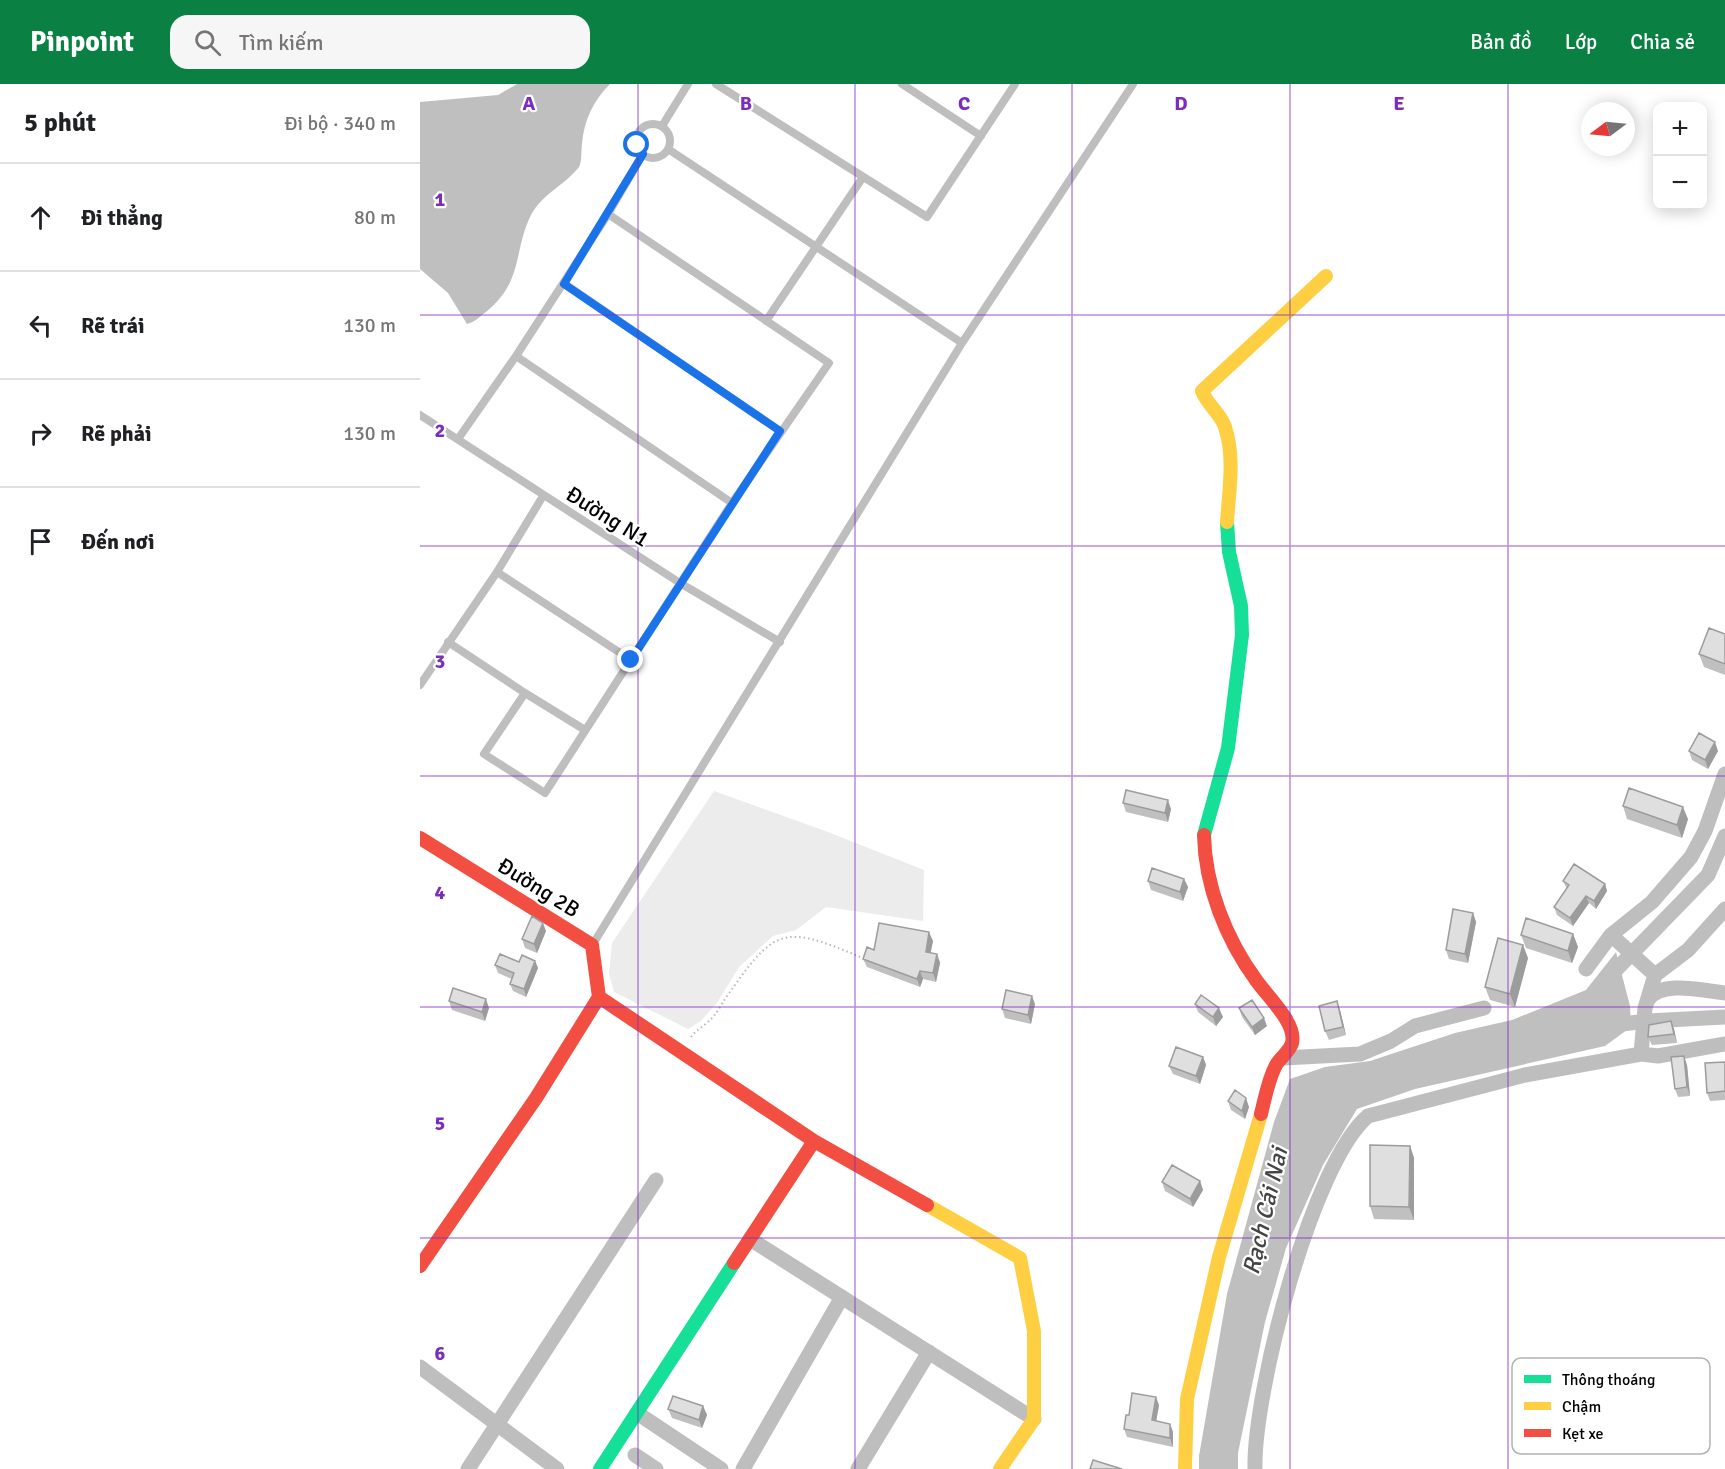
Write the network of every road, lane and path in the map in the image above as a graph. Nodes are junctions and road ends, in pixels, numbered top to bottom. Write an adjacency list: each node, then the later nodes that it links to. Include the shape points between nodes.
1 (688, 84): 6 (lane)
2 (716, 84): 10 (lane)
3 (902, 84): 7 (lane)
4 (1015, 84): 7 (lane)
5 (1133, 84): 16 (lane)
6 (662, 126): 8 (lane, via 669,134); 9 (lane, via 651,124 641,129 637,145)
7 (981, 136): 10 (lane, via 927,218)
8 (668, 149): 9 (lane, via 657,157); 12 (lane)
9 (643, 154): 11 (lane)
10 (863, 177): 12 (lane)
11 (608, 214): 14 (lane); 15 (lane)
12 (816, 247): 15 (lane); 16 (lane)
13 (1326, 276): 46 (street, via 1202,391 1206,401 1215,407 1228,438 1227,537 1241,607 1236,683 1224,766 1204,834 1205,862 1211,890 1239,953 1289,1023 1292,1043)
14 (564, 284): 17 (lane); 19 (lane)
15 (766, 321): 19 (lane, via 829,363)
16 (962, 344): 26 (lane)
17 (516, 356): 20 (lane); 22 (lane)
18 (420, 415): 20 (lane, Đường N1)
19 (780, 431): 22 (lane)
20 (458, 439): 21 (lane, Đường N1)
21 (543, 496): 23 (lane); 24 (lane, Đường N1)
22 (732, 503): 24 (lane)
23 (497, 572): 25 (lane); 27 (lane)
24 (680, 583): 26 (lane, Đường N1); 27 (lane)
25 (448, 642): 28 (lane); 29 (lane)
26 (780, 642): 35 (lane)
27 (631, 660): 30 (lane)
28 (420, 685)
29 (525, 693): 30 (lane); 30 (lane, via 484,754 546,794)
30 (585, 730)
31 (1725, 774): 34 (street, via 1705,831 1691,857 1652,902)
32 (420, 838): 35 (street, Đường 2B)
33 (1725, 909): 38 (street, via 1688,950)
34 (1614, 937): 37 (street); 38 (street)
35 (592, 945): 40 (street, Đường 2B)
36 (860, 957): 44 (path, via 815,938 792,935 774,942 747,966 712,1018 694,1033)
37 (1586, 969)
38 (1652, 972): 41 (street)
39 (1725, 993): 41 (street, via 1668,989 1650,996)
40 (599, 997): 44 (street); 50 (street, via 536,1098)
41 (1646, 1005): 45 (street)
42 (1484, 1008): 46 (street, via 1415,1026 1360,1054)
43 (1725, 1044): 45 (street, via 1658,1056)
44 (681, 1052): 47 (street)
45 (1641, 1054): 65 (street, via 1465,1089 1368,1116 1355,1127 1325,1180 1294,1269 1257,1425)
46 (1283, 1058): 64 (street, via 1270,1081 1219,1257 1187,1399)
47 (814, 1141): 49 (street); 55 (street, via 1020,1258 1034,1330)
48 (656, 1180): 56 (street)
49 (750, 1239): 51 (street); 54 (street)
50 (420, 1266)
51 (842, 1297): 52 (street); 61 (street)
52 (929, 1352): 55 (street); 62 (street)
53 (420, 1367): 56 (street)
54 (637, 1413): 59 (street); 60 (street)
55 (1034, 1419): 63 (street)
56 (496, 1426): 57 (street); 58 (street)
57 (468, 1469)
58 (557, 1469)
59 (600, 1469)
60 (721, 1469)
61 (743, 1469)
62 (858, 1469)
63 (1000, 1469)
64 (1185, 1469)
65 (1255, 1469)

